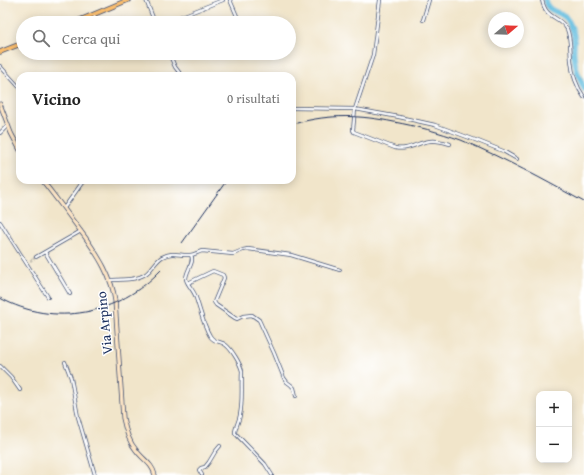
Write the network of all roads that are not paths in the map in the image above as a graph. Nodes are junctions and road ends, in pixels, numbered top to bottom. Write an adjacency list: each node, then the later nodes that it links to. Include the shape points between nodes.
1 (128, 0): 8 (main road)
2 (146, 0): 9 (street)
3 (223, 0): 10 (street)
4 (230, 0): 11 (street)
5 (380, 0): 22 (street, via 372,57)
6 (429, 0): 12 (street)
7 (542, 0): 19 (street, via 546,11 567,30 573,69)
8 (94, 15)
9 (153, 16)
10 (182, 16)
11 (237, 16)
12 (423, 20)
13 (16, 46): 14 (main road)
14 (0, 52)
15 (172, 60): 17 (street)
16 (0, 66): 18 (street)
17 (179, 72)
18 (16, 84)
19 (584, 98)
20 (0, 104): 23 (street)
21 (296, 108): 22 (street)
22 (355, 109): 26 (street, via 354,132 395,148 430,141); 27 (street, via 435,125)
23 (8, 125): 24 (street); 25 (street)
24 (0, 133)
25 (16, 143)
26 (450, 144)
27 (518, 159)
28 (45, 184): 30 (street, Via Arpino)
29 (81, 184): 30 (street)
30 (64, 208): 32 (street, Via Arpino)
31 (0, 222): 37 (street)
32 (81, 231): 33 (street); 39 (street, Via Arpino)
33 (45, 252): 35 (street); 41 (street)
34 (192, 255): 38 (street, via 200,252 233,254 245,249 254,249 291,255); 39 (street, via 169,255 160,258 142,277); 40 (street, via 193,260 186,279)
35 (36, 257)
36 (30, 261): 37 (street)
37 (26, 263): 42 (street)
38 (340, 270)
39 (110, 280): 49 (street, Via Arpino, via 115,301 123,418 136,451 151,465)
40 (188, 283): 46 (street, via 213,271 223,275 214,302 235,318 250,314 259,320 284,378 294,388); 51 (street, via 211,338 226,344 241,366 242,401 235,433 265,464)
41 (70, 294)
42 (48, 297)
43 (66, 362): 48 (street, via 78,417)
44 (0, 366): 45 (street)
45 (20, 390)
46 (296, 396)
47 (220, 446): 50 (street, via 205,467 199,470)
48 (95, 475)
49 (155, 475)
50 (202, 475)
51 (272, 475)

